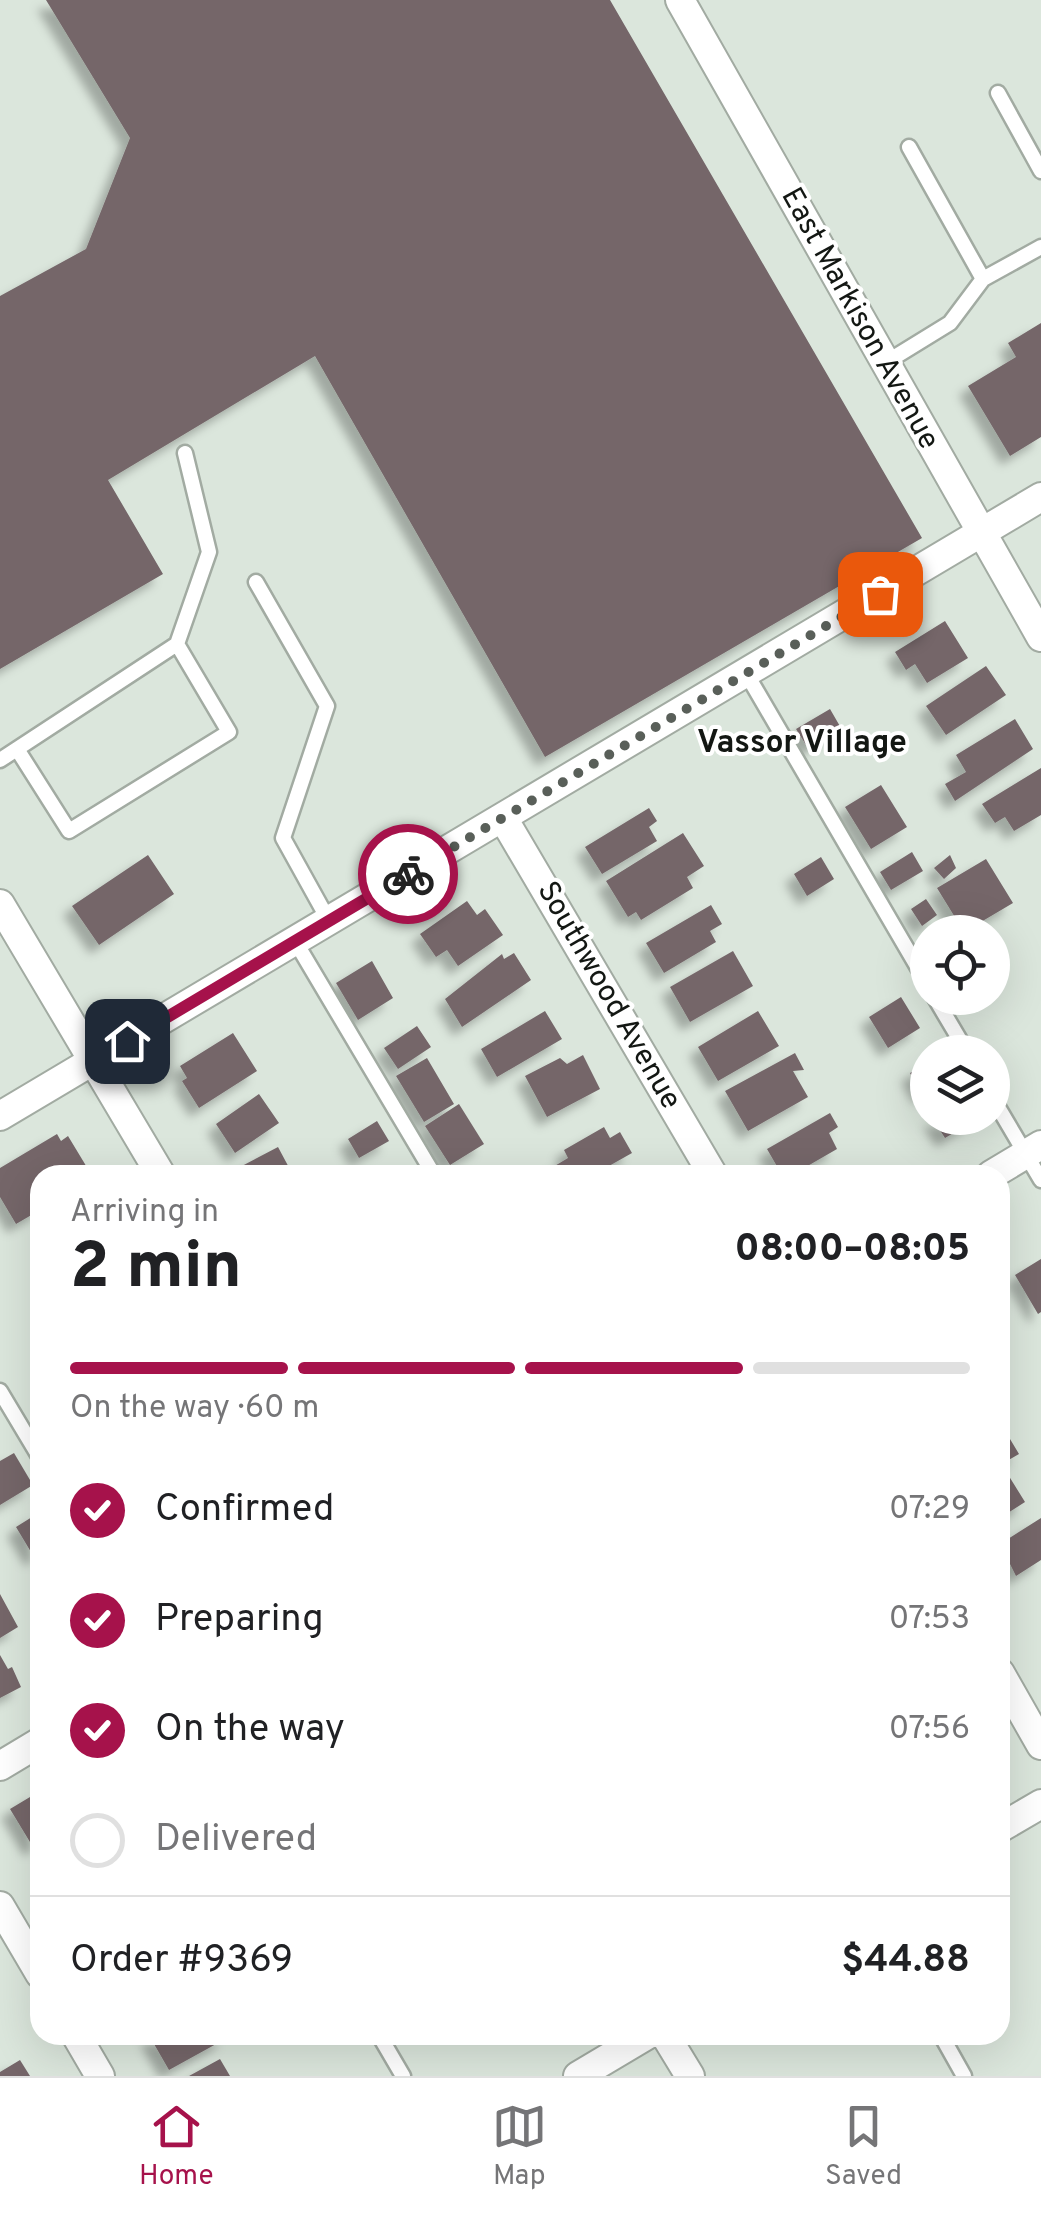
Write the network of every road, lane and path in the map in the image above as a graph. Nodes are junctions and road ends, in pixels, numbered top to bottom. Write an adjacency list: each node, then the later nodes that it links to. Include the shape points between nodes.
1 (680, 0): 7 (street, East Markison Avenue)
2 (998, 93): 4 (lane)
3 (909, 147): 6 (lane)
4 (1041, 171)
5 (1041, 246): 6 (lane)
6 (983, 279): 7 (lane, via 950,323)
7 (884, 364): 10 (street, East Markison Avenue)
8 (185, 454): 13 (lane, via 209,552)
9 (1041, 498): 10 (street)
10 (980, 534): 12 (street, East Markison Avenue); 14 (street)
11 (256, 582): 19 (lane, via 328,706 283,838)
12 (1041, 637)
13 (177, 644): 15 (lane); 15 (lane, via 229,732 69,831)
14 (746, 674): 17 (street); 21 (lane)
15 (17, 749): 16 (lane)
16 (0, 760)
17 (503, 818): 19 (street); 28 (street, Southwood Avenue)
18 (0, 904): 22 (street)
19 (329, 921): 20 (street)
20 (295, 941): 22 (street); 27 (lane)
21 (910, 954)
22 (94, 1060): 23 (street); 26 (street)
23 (0, 1116)
24 (1010, 1120): 25 (lane)
25 (1034, 1150): 29 (street); 30 (lane)
26 (155, 1165)
27 (428, 1165)
28 (707, 1165)
29 (1008, 1165)
30 (1041, 1180)
31 (0, 1391): 32 (lane)
32 (30, 1441)
33 (1010, 1691): 34 (street)
34 (1041, 1745)
35 (30, 1748): 36 (street)
36 (0, 1766)
37 (1041, 1804): 38 (street)
38 (1010, 1822)
39 (0, 1906): 40 (street)
40 (30, 1957)
41 (82, 2045): 46 (street)
42 (385, 2045): 47 (lane)
43 (630, 2045): 48 (street)
44 (671, 2045): 49 (street)
45 (946, 2045): 50 (lane)
46 (100, 2076)
47 (402, 2076)
48 (578, 2076)
49 (690, 2076)
50 (964, 2076)

